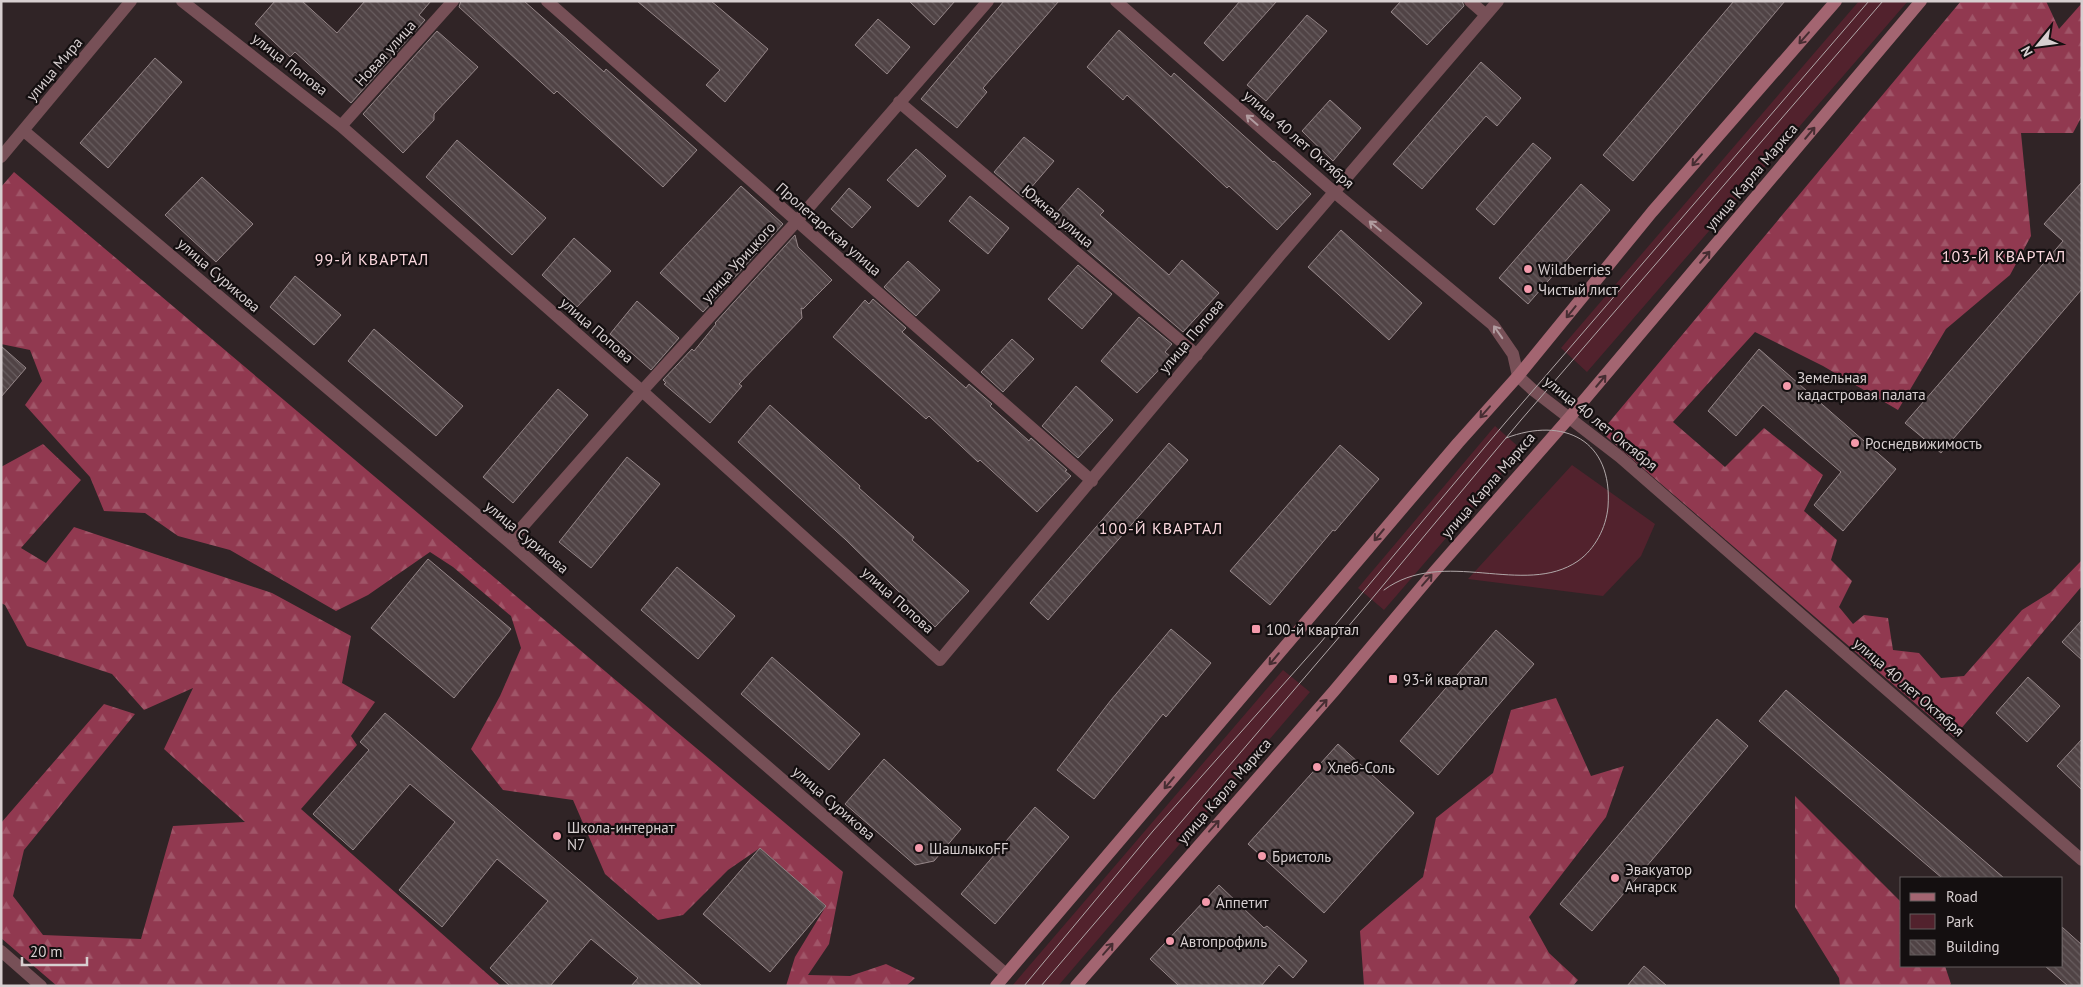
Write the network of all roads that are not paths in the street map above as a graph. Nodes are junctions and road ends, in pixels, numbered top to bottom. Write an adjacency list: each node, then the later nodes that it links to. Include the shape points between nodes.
1 (131, 1): 14 (street, улица Мира)
2 (182, 1): 13 (street, улица Попова)
3 (453, 1): 13 (street, Новая улица)
4 (546, 1): 17 (street, Пролетарская улица)
5 (988, 1): 12 (street, улица Урицкого)
6 (1116, 1): 16 (street, улица 40 лет Октября, one-way to 6)
7 (1470, 1): 11 (street)
8 (1498, 1): 11 (street, улица Попова)
9 (1836, 1): 19 (street, one-way to 19, via 1652,212)
10 (1921, 1): 21 (street, улица Карла Маркса, one-way to 10)
11 (1486, 15): 16 (street, улица Попова)
12 (899, 102): 17 (street, улица Урицкого); 18 (street, Южная улица)
13 (341, 126): 20 (street, улица Попова)
14 (24, 131): 15 (street, улица Мира); 23 (street, улица Сурикова)
15 (1, 157)
16 (1334, 192): 18 (street, улица Попова); 19 (street, улица 40 лет Октября, one-way to 16, via 1513,354 1493,325)
17 (796, 222): 20 (street, улица Урицкого); 22 (street, Пролетарская улица)
18 (1196, 355): 22 (street, улица Попова)
19 (1518, 376): 21 (street, улица 40 лет Октября); 26 (street, one-way to 26)
20 (642, 391): 22 (street, улица Попова, via 940,660); 23 (street, улица Урицкого)
21 (1569, 418): 24 (street, улица 40 лет Октября, via 1620,457); 29 (street, улица Карла Маркса, one-way to 21)
22 (1092, 480)
23 (509, 542): 26 (street, улица Сурикова)
24 (2082, 860)
25 (1, 951): 27 (street)
26 (1006, 974): 28 (street)
27 (41, 986)
28 (996, 986)
29 (1076, 986)

